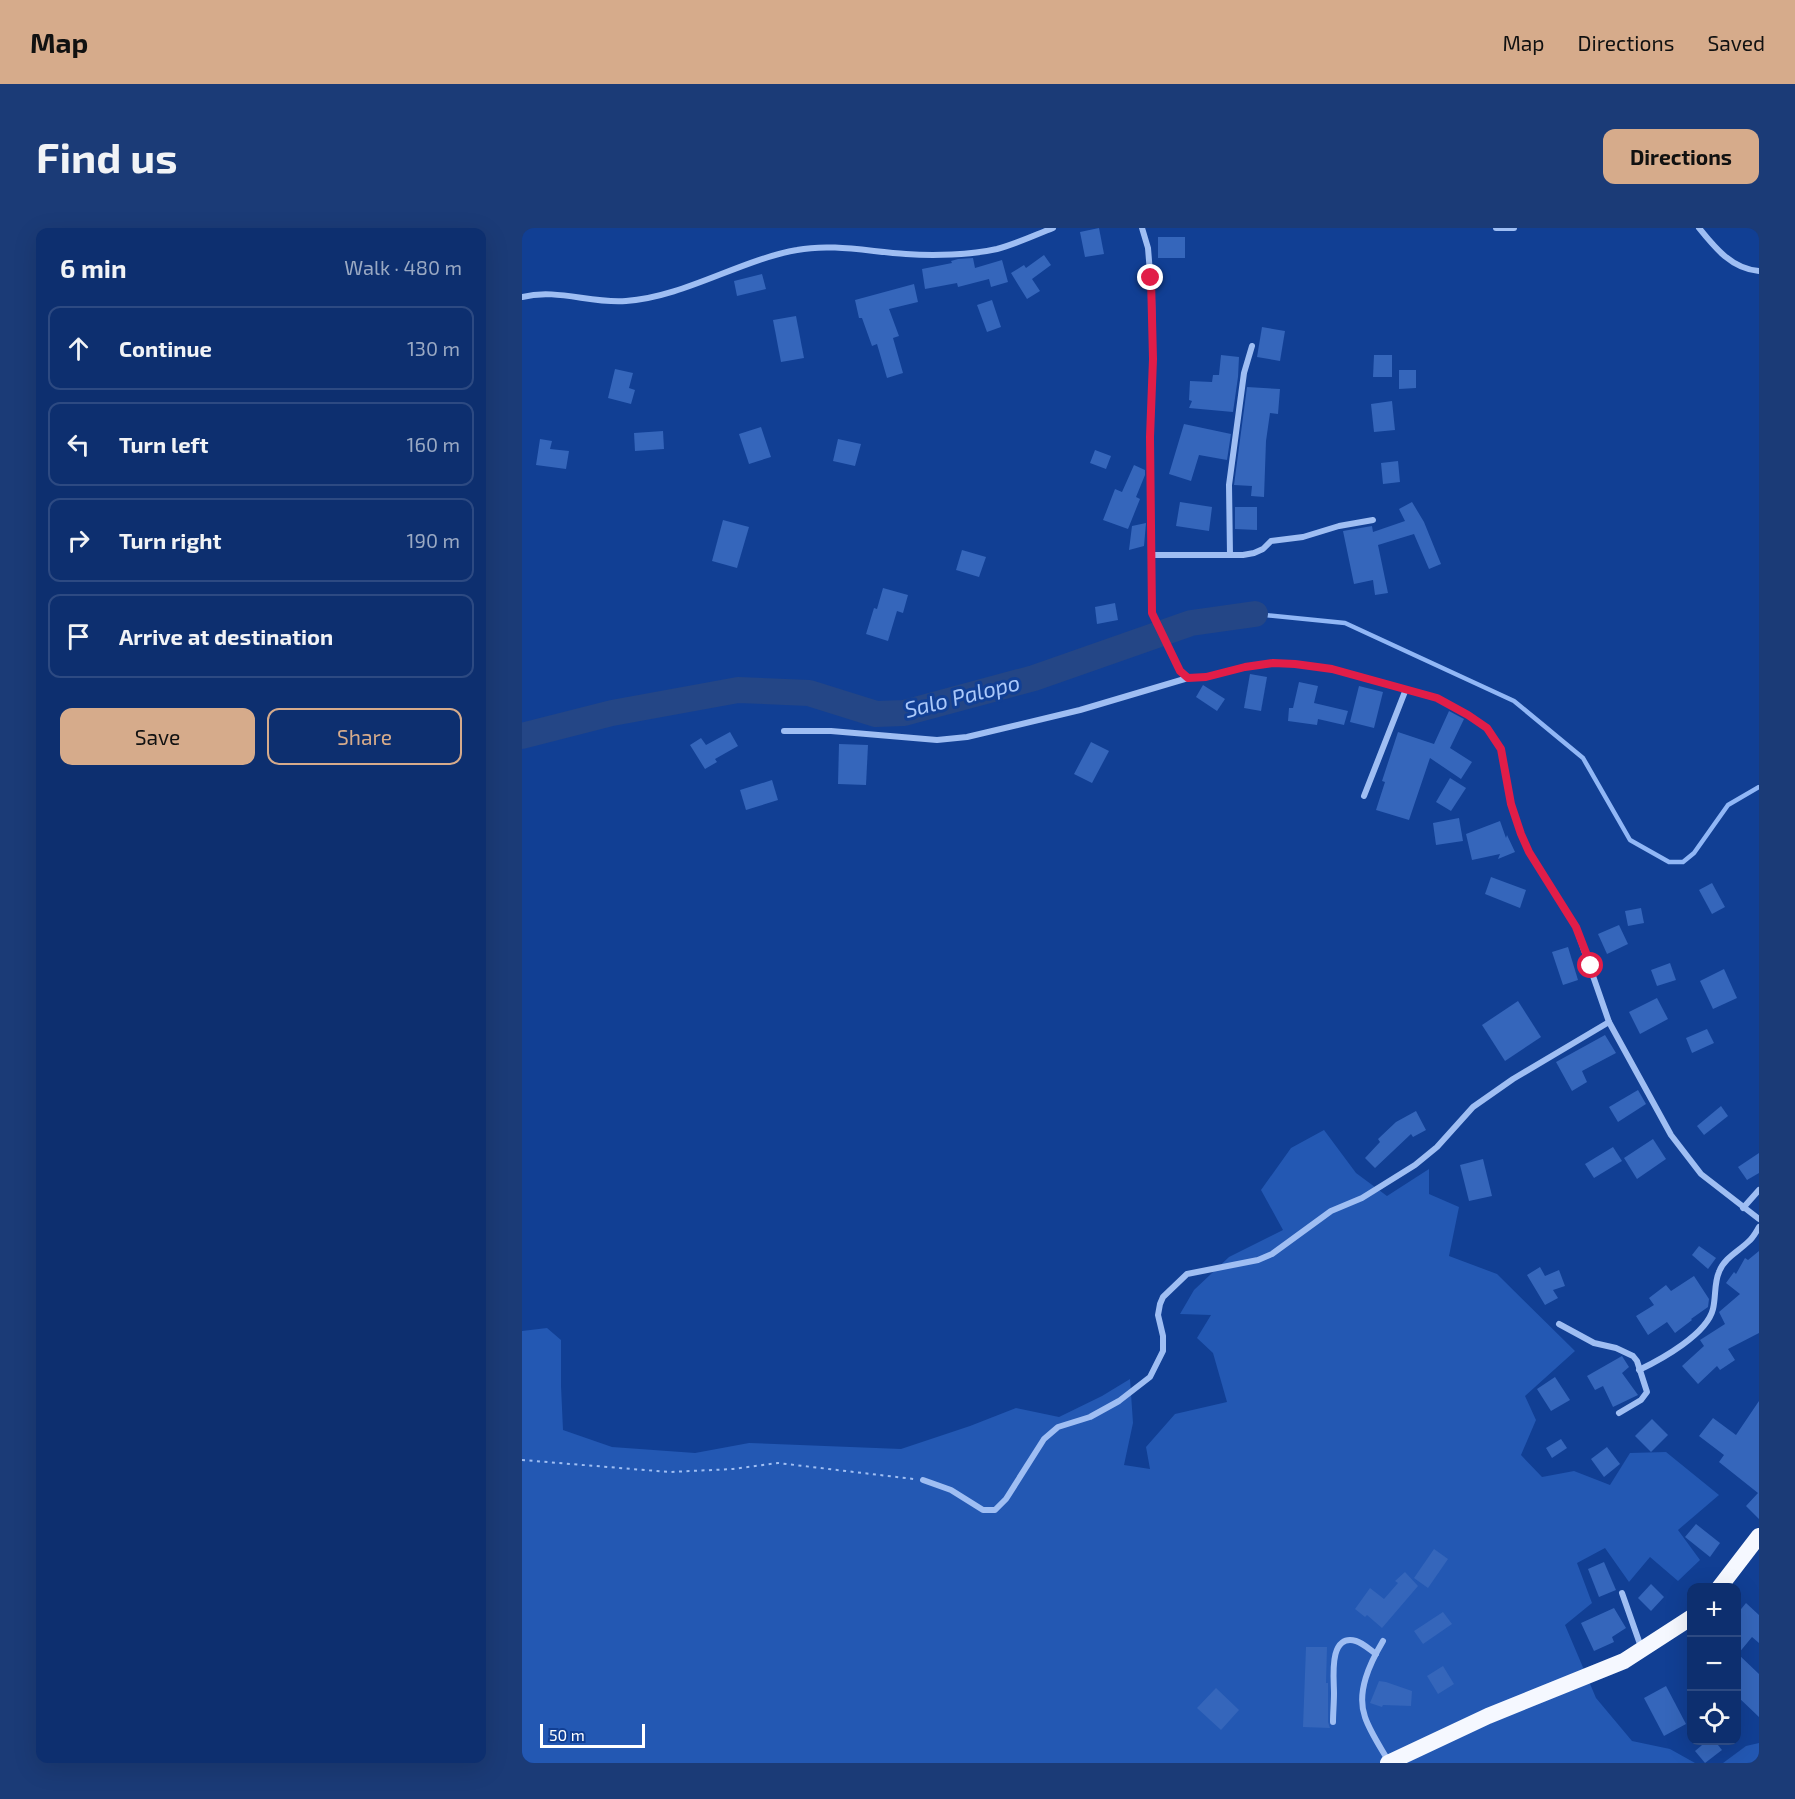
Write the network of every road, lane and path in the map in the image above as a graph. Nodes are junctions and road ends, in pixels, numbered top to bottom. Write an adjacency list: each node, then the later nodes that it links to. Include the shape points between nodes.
1 (1053, 228): 7 (street, via 997,249 943,254 798,249 626,302 547,294)
2 (1142, 228): 10 (street, via 1148,248 1152,308)
3 (1496, 228): 4 (street)
4 (1514, 228)
5 (1699, 228): 6 (street, via 1732,263)
6 (1759, 271)
7 (522, 297)
8 (1252, 346): 11 (street, via 1244,373 1229,485)
9 (1373, 520): 11 (street, via 1271,541 1254,553)
10 (1151, 555): 11 (street); 12 (street, via 1152,613 1180,671)
11 (1230, 555)
12 (1188, 678): 13 (street, via 1273,663 1295,664 1332,669); 14 (street, via 1080,710 967,737 937,740)
13 (1406, 689): 15 (street); 16 (street, via 1437,698 1468,715 1487,728 1501,749 1521,834 1576,927)
14 (784, 731)
15 (1364, 796)
16 (1609, 1022): 18 (street, via 1683,1153 1701,1174); 25 (street, via 1473,1107 1415,1165 1362,1198 1331,1211 1272,1254 1187,1274 1163,1296 1160,1304 1163,1351 1150,1377 1090,1417 1058,1427 1044,1439 1006,1499 995,1509 983,1510 951,1490)
17 (1759, 1190): 18 (street)
18 (1743, 1208): 19 (street)
19 (1759, 1219)
20 (1759, 1227): 22 (street, via 1719,1272 1713,1311 1700,1330 1675,1350)
21 (1558, 1324): 22 (street, via 1594,1343 1627,1352 1637,1361)
22 (1639, 1370): 23 (street, via 1647,1392)
23 (1619, 1413)
24 (522, 1460): 25 (path, via 669,1472 778,1463)
25 (923, 1480)
26 (1759, 1536): 27 (highway)
27 (1722, 1583)
28 (1622, 1593): 31 (street)
29 (1687, 1620): 31 (highway)
30 (1383, 1641): 32 (street)
31 (1642, 1650): 34 (highway)
32 (1376, 1654): 33 (street, via 1356,1641 1342,1642 1332,1668); 34 (street, via 1362,1703)
33 (1333, 1722)
34 (1389, 1763)

